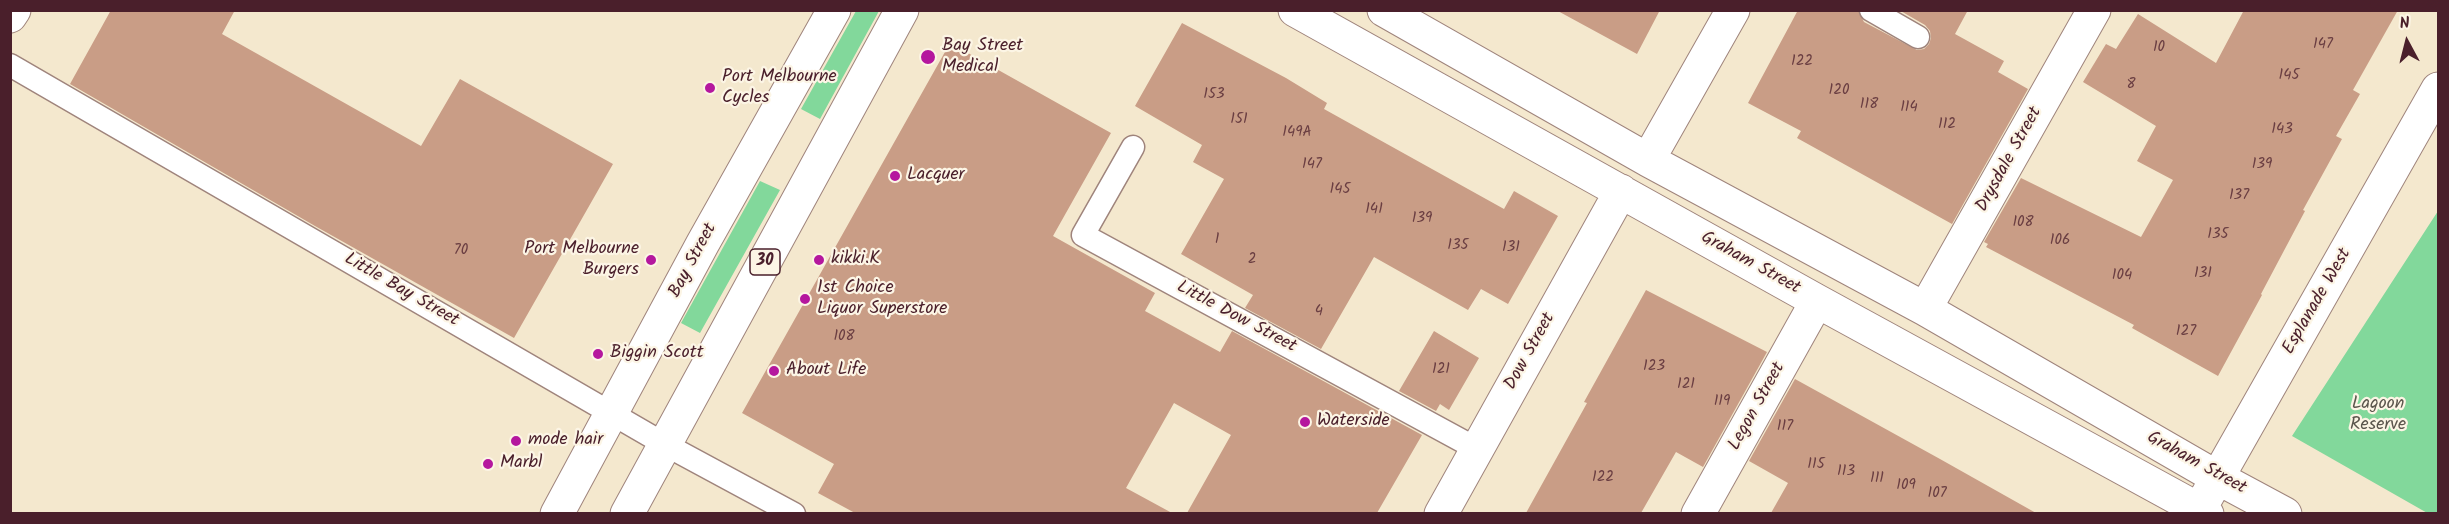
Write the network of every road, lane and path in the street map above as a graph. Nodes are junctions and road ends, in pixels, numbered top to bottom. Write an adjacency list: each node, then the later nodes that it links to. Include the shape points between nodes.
1 (14, 10): 9 (street)
2 (834, 10): 18 (street, Bay Street)
3 (902, 10): 19 (street, 30)
4 (1295, 10): 15 (street, Graham Street)
5 (1384, 10): 14 (street, Graham Street)
6 (1733, 10): 14 (street)
7 (1871, 10): 10 (lane)
8 (2094, 10): 17 (street, Drysdale Street)
9 (10, 16)
10 (1918, 36)
11 (10, 65): 18 (lane, Little Bay Street)
12 (2439, 89): 21 (street, Esplanade West)
13 (1132, 147): 20 (lane, Little Dow Street, via 1083,235)
14 (1648, 160): 17 (street, Graham Street)
15 (1621, 191): 16 (street, Graham Street); 20 (street, Dow Street)
16 (1817, 302): 22 (street, Graham Street); 27 (street, Legon Street)
17 (1926, 309): 21 (street, Graham Street)
18 (613, 413): 19 (lane, Little Bay Street); 23 (street, Bay Street)
19 (666, 445): 24 (street, 30); 25 (lane, Little Bay Street)
20 (1478, 449): 26 (street, Dow Street)
21 (2218, 478): 22 (street, Esplanade West); 28 (street, Graham Street)
22 (2201, 512)
23 (557, 513)
24 (627, 513)
25 (794, 513)
26 (1441, 513)
27 (1698, 513)
28 (2285, 513)

